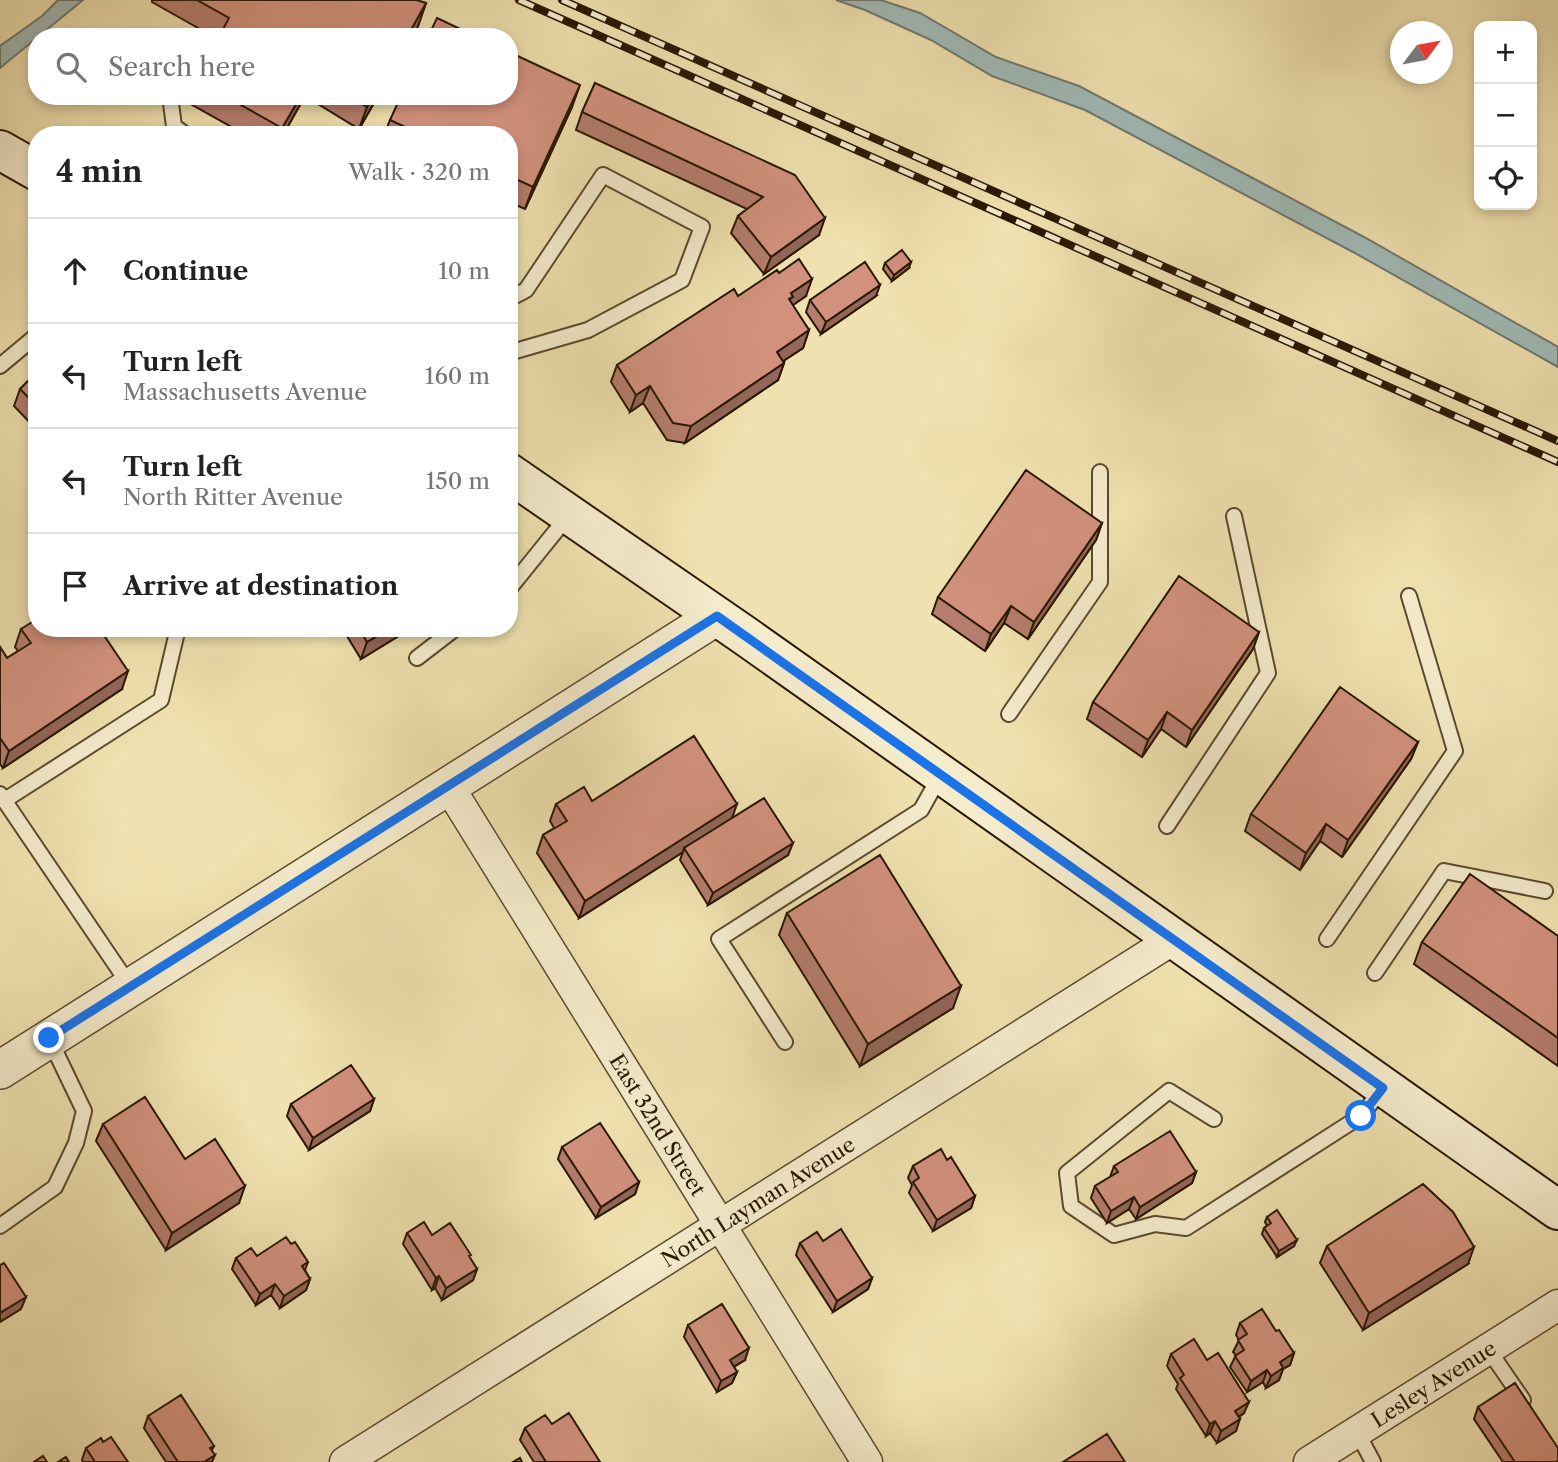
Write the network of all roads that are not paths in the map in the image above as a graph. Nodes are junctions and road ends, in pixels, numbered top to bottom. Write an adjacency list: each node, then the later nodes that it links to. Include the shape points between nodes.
1 (171, 105): 2 (lane)
2 (174, 126)
3 (0, 150): 4 (main road)
4 (28, 166)
5 (518, 294): 7 (lane, via 526,290 603,175 702,228 682,280 588,330)
6 (28, 343): 8 (lane)
7 (518, 350)
8 (0, 366)
9 (1100, 472): 19 (lane, via 1100,582)
10 (518, 479): 11 (main road)
11 (569, 515): 13 (lane); 15 (main road)
12 (1234, 516): 23 (lane, via 1268,673)
13 (518, 577)
14 (1409, 596): 25 (lane, via 1455,751)
15 (717, 616): 20 (main road); 21 (street)
16 (176, 637): 22 (lane, via 160,700)
17 (444, 637): 18 (lane)
18 (417, 658)
19 (1009, 714)
20 (941, 775): 26 (main road); 30 (lane, via 921,810 719,939)
21 (449, 787): 28 (street); 35 (street, East 32nd Street)
22 (2, 797): 28 (lane)
23 (1167, 826)
24 (1545, 891): 27 (lane, via 1444,871)
25 (1327, 939)
26 (1172, 940): 32 (main road); 35 (street, North Layman Avenue)
27 (1376, 973)
28 (130, 988): 29 (street)
29 (49, 1038): 31 (street); 36 (lane, via 84,1111 76,1143 55,1187)
30 (785, 1042)
31 (0, 1070)
32 (1383, 1088): 33 (lane, via 1361,1116 1186,1228 1155,1224 1114,1235 1071,1206 1067,1173 1169,1091); 34 (main road)
33 (1214, 1119)
34 (1558, 1210)
35 (719, 1225): 41 (street, North Layman Avenue); 42 (street, East 32nd Street)
36 (0, 1226)
37 (1558, 1305): 38 (street, Lesley Avenue)
38 (1488, 1349): 39 (lane); 40 (street, Lesley Avenue)
39 (1527, 1407)
40 (1357, 1432): 43 (street, Lesley Avenue); 44 (lane)
41 (345, 1462)
42 (867, 1462)
43 (1309, 1462)
44 (1373, 1462)

